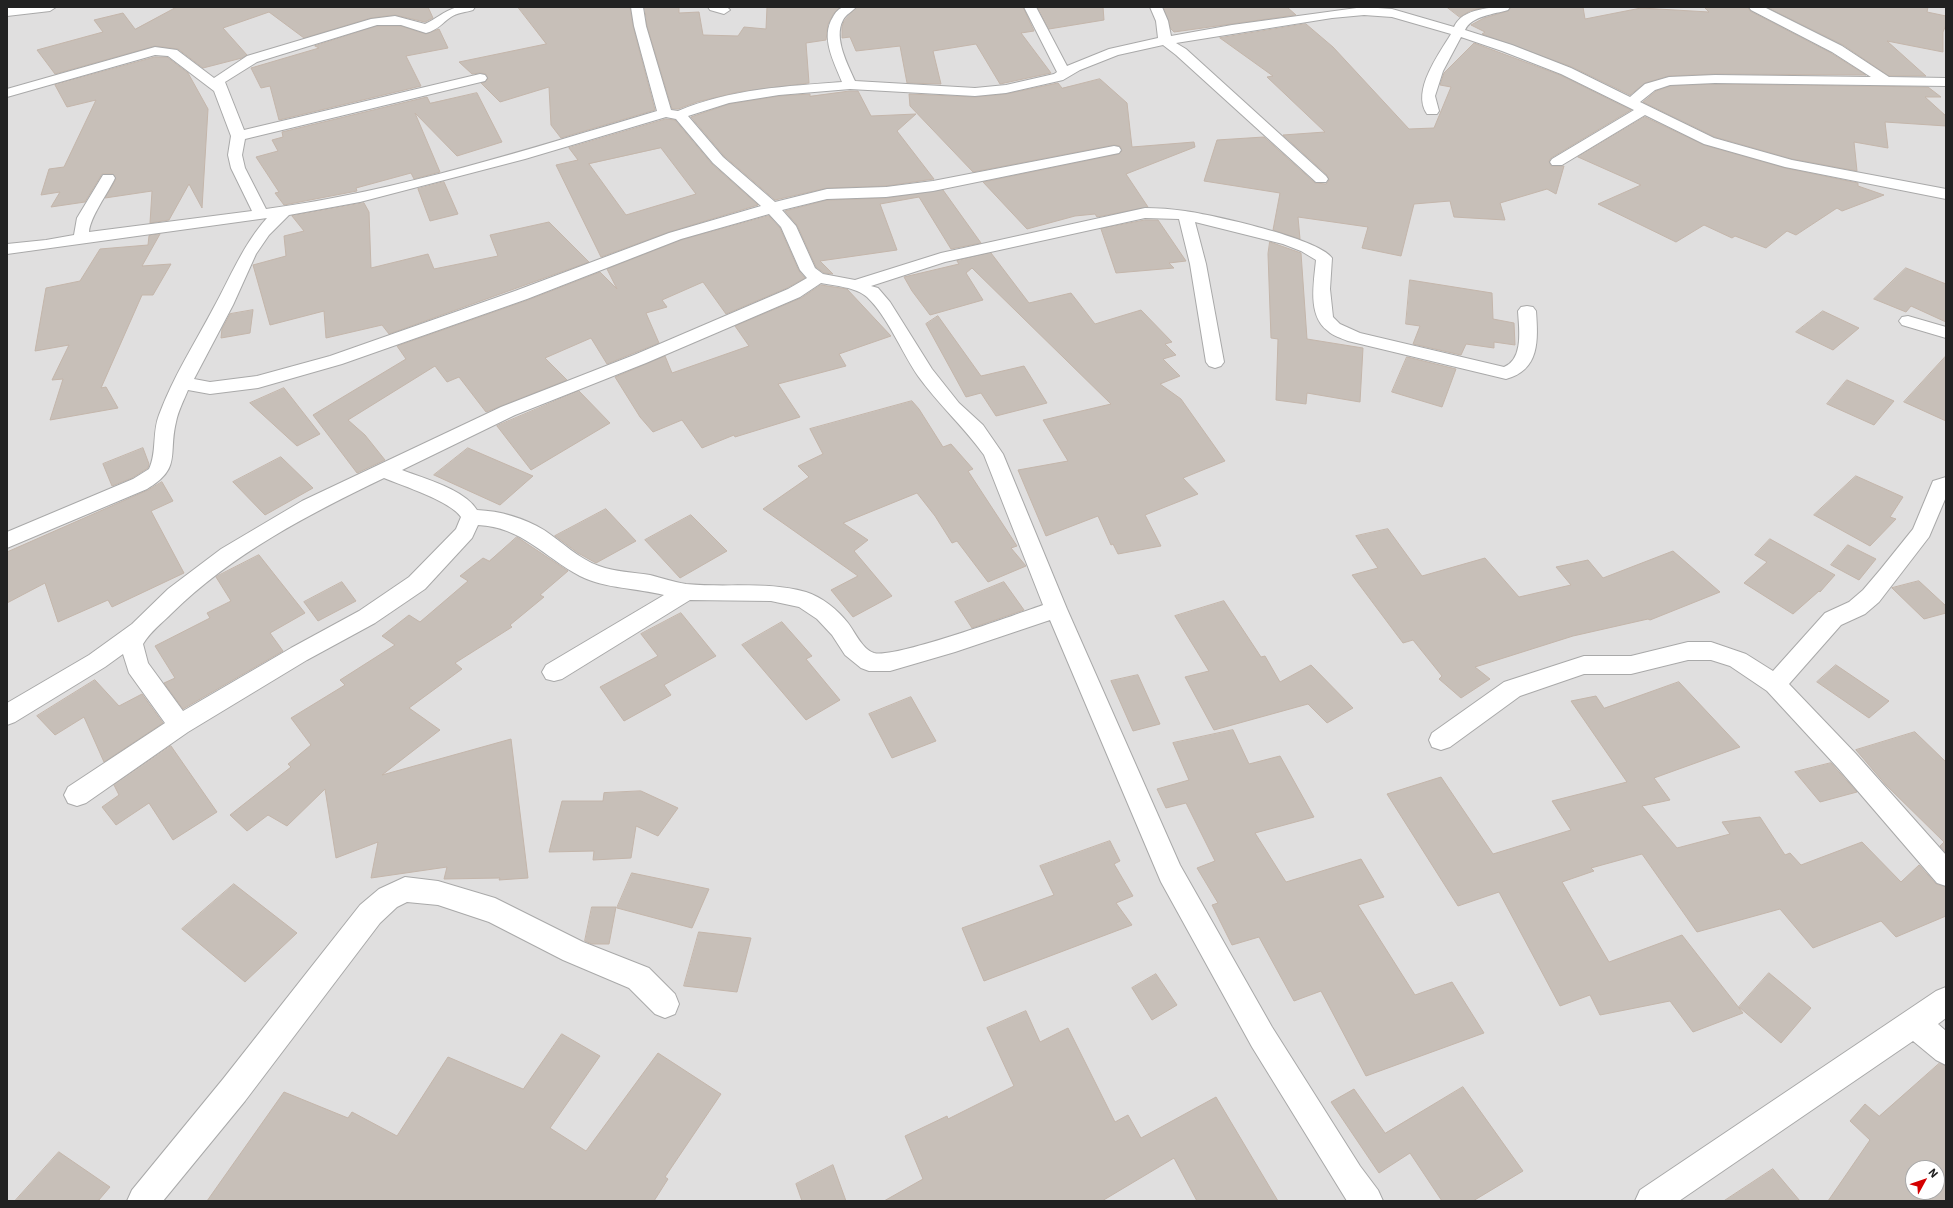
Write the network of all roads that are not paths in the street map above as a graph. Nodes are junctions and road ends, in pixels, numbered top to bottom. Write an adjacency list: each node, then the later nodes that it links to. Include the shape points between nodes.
1 (50, 7): 9 (street)
2 (469, 7): 19 (street, via 447,14 441,21 426,29 404,21 382,20 252,58 222,77 218,81)
3 (637, 7): 23 (street)
4 (850, 7): 18 (street, via 841,14 833,29 834,42)
5 (1030, 7): 14 (street)
6 (1156, 7): 13 (street, via 1162,21)
7 (1504, 7): 12 (street, via 1471,16 1462,22)
8 (1755, 7): 17 (street, via 1837,49)
9 (7, 12)
10 (1256, 13): 11 (street)
11 (1263, 24): 12 (street, via 1364,11 1392,13); 13 (street)
12 (1458, 32): 21 (street, via 1559,68); 22 (street, via 1436,71 1428,96)
13 (1165, 41): 14 (street, via 1114,52); 29 (street, via 1181,52)
14 (1064, 73): 18 (street, via 1029,85 975,92)
15 (480, 78): 25 (street)
16 (1946, 79): 17 (street)
17 (1884, 80): 21 (street, via 1669,81 1650,87)
18 (850, 85): 24 (street, via 779,91 727,99)
19 (220, 89): 20 (street, via 172,53 155,51); 25 (street)
20 (7, 93)
21 (1639, 106): 27 (street); 30 (street, via 1709,141 1752,154 1872,181)
22 (1432, 111)
23 (665, 113): 24 (street); 32 (street, via 445,176 355,199)
24 (680, 115): 31 (street, via 718,160)
25 (238, 136): 33 (street, via 235,155 238,168)
26 (1114, 150): 31 (street, via 933,186 886,192 827,194)
27 (1557, 162)
28 (108, 178): 35 (street, via 97,201 84,217 80,228)
29 (1321, 179)
30 (1946, 194)
31 (771, 207): 37 (street, via 788,226 808,270); 43 (street, via 675,236 521,295 336,360 258,382 210,388)
32 (284, 211): 33 (street); 43 (street, via 268,224 254,243)
33 (261, 214): 35 (street)
34 (1186, 216): 38 (street, via 1162,212 1145,213 941,258); 39 (street, via 1296,243 1313,250 1324,258 1324,318 1334,328 1354,337 1506,373 1517,368 1523,359 1529,337); 42 (street, via 1198,264)
35 (82, 238): 36 (street)
36 (7, 250)
37 (818, 278): 38 (street); 44 (street, via 794,292 640,359 508,411)
38 (856, 285): 49 (street, via 872,292 884,306 925,372 952,407 976,430 993,454)
39 (1527, 311)
40 (1908, 321): 41 (street)
41 (1946, 333)
42 (1215, 362)
43 (182, 383): 47 (street, via 167,418 161,465 157,474 140,484)
44 (383, 470): 46 (street, via 440,493 464,506); 50 (street, via 309,506 228,555 176,595)
45 (1946, 484): 52 (street, via 1940,486 1922,532 1871,596 1857,608 1833,619)
46 (471, 517): 48 (street, via 494,518 511,523 536,536 589,571 611,578 649,583); 54 (street, via 465,533 417,583 367,617)
47 (7, 540)
48 (686, 592): 49 (street, via 771,593 805,600 825,613 840,629 853,650 869,662 890,662); 51 (street)
49 (1056, 609): 63 (street, via 1170,873 1262,1037 1349,1178)
50 (140, 630): 53 (street, via 97,661); 54 (street, via 132,644 137,666)
51 (554, 672)
52 (1775, 684): 55 (street, via 1738,660 1711,651 1688,651 1631,665 1584,664 1512,690); 57 (street, via 1847,760)
53 (7, 715)
54 (180, 725): 56 (street)
55 (1441, 740)
56 (76, 795)
57 (1946, 874)
58 (1946, 1002): 60 (street)
59 (665, 1004): 62 (street, via 639,978 573,951 495,911 438,893 405,890 388,898 370,914 234,1090)
60 (1915, 1023): 61 (street); 64 (street)
61 (1946, 1050)
62 (143, 1201)
63 (1367, 1201)
64 (1651, 1201)

